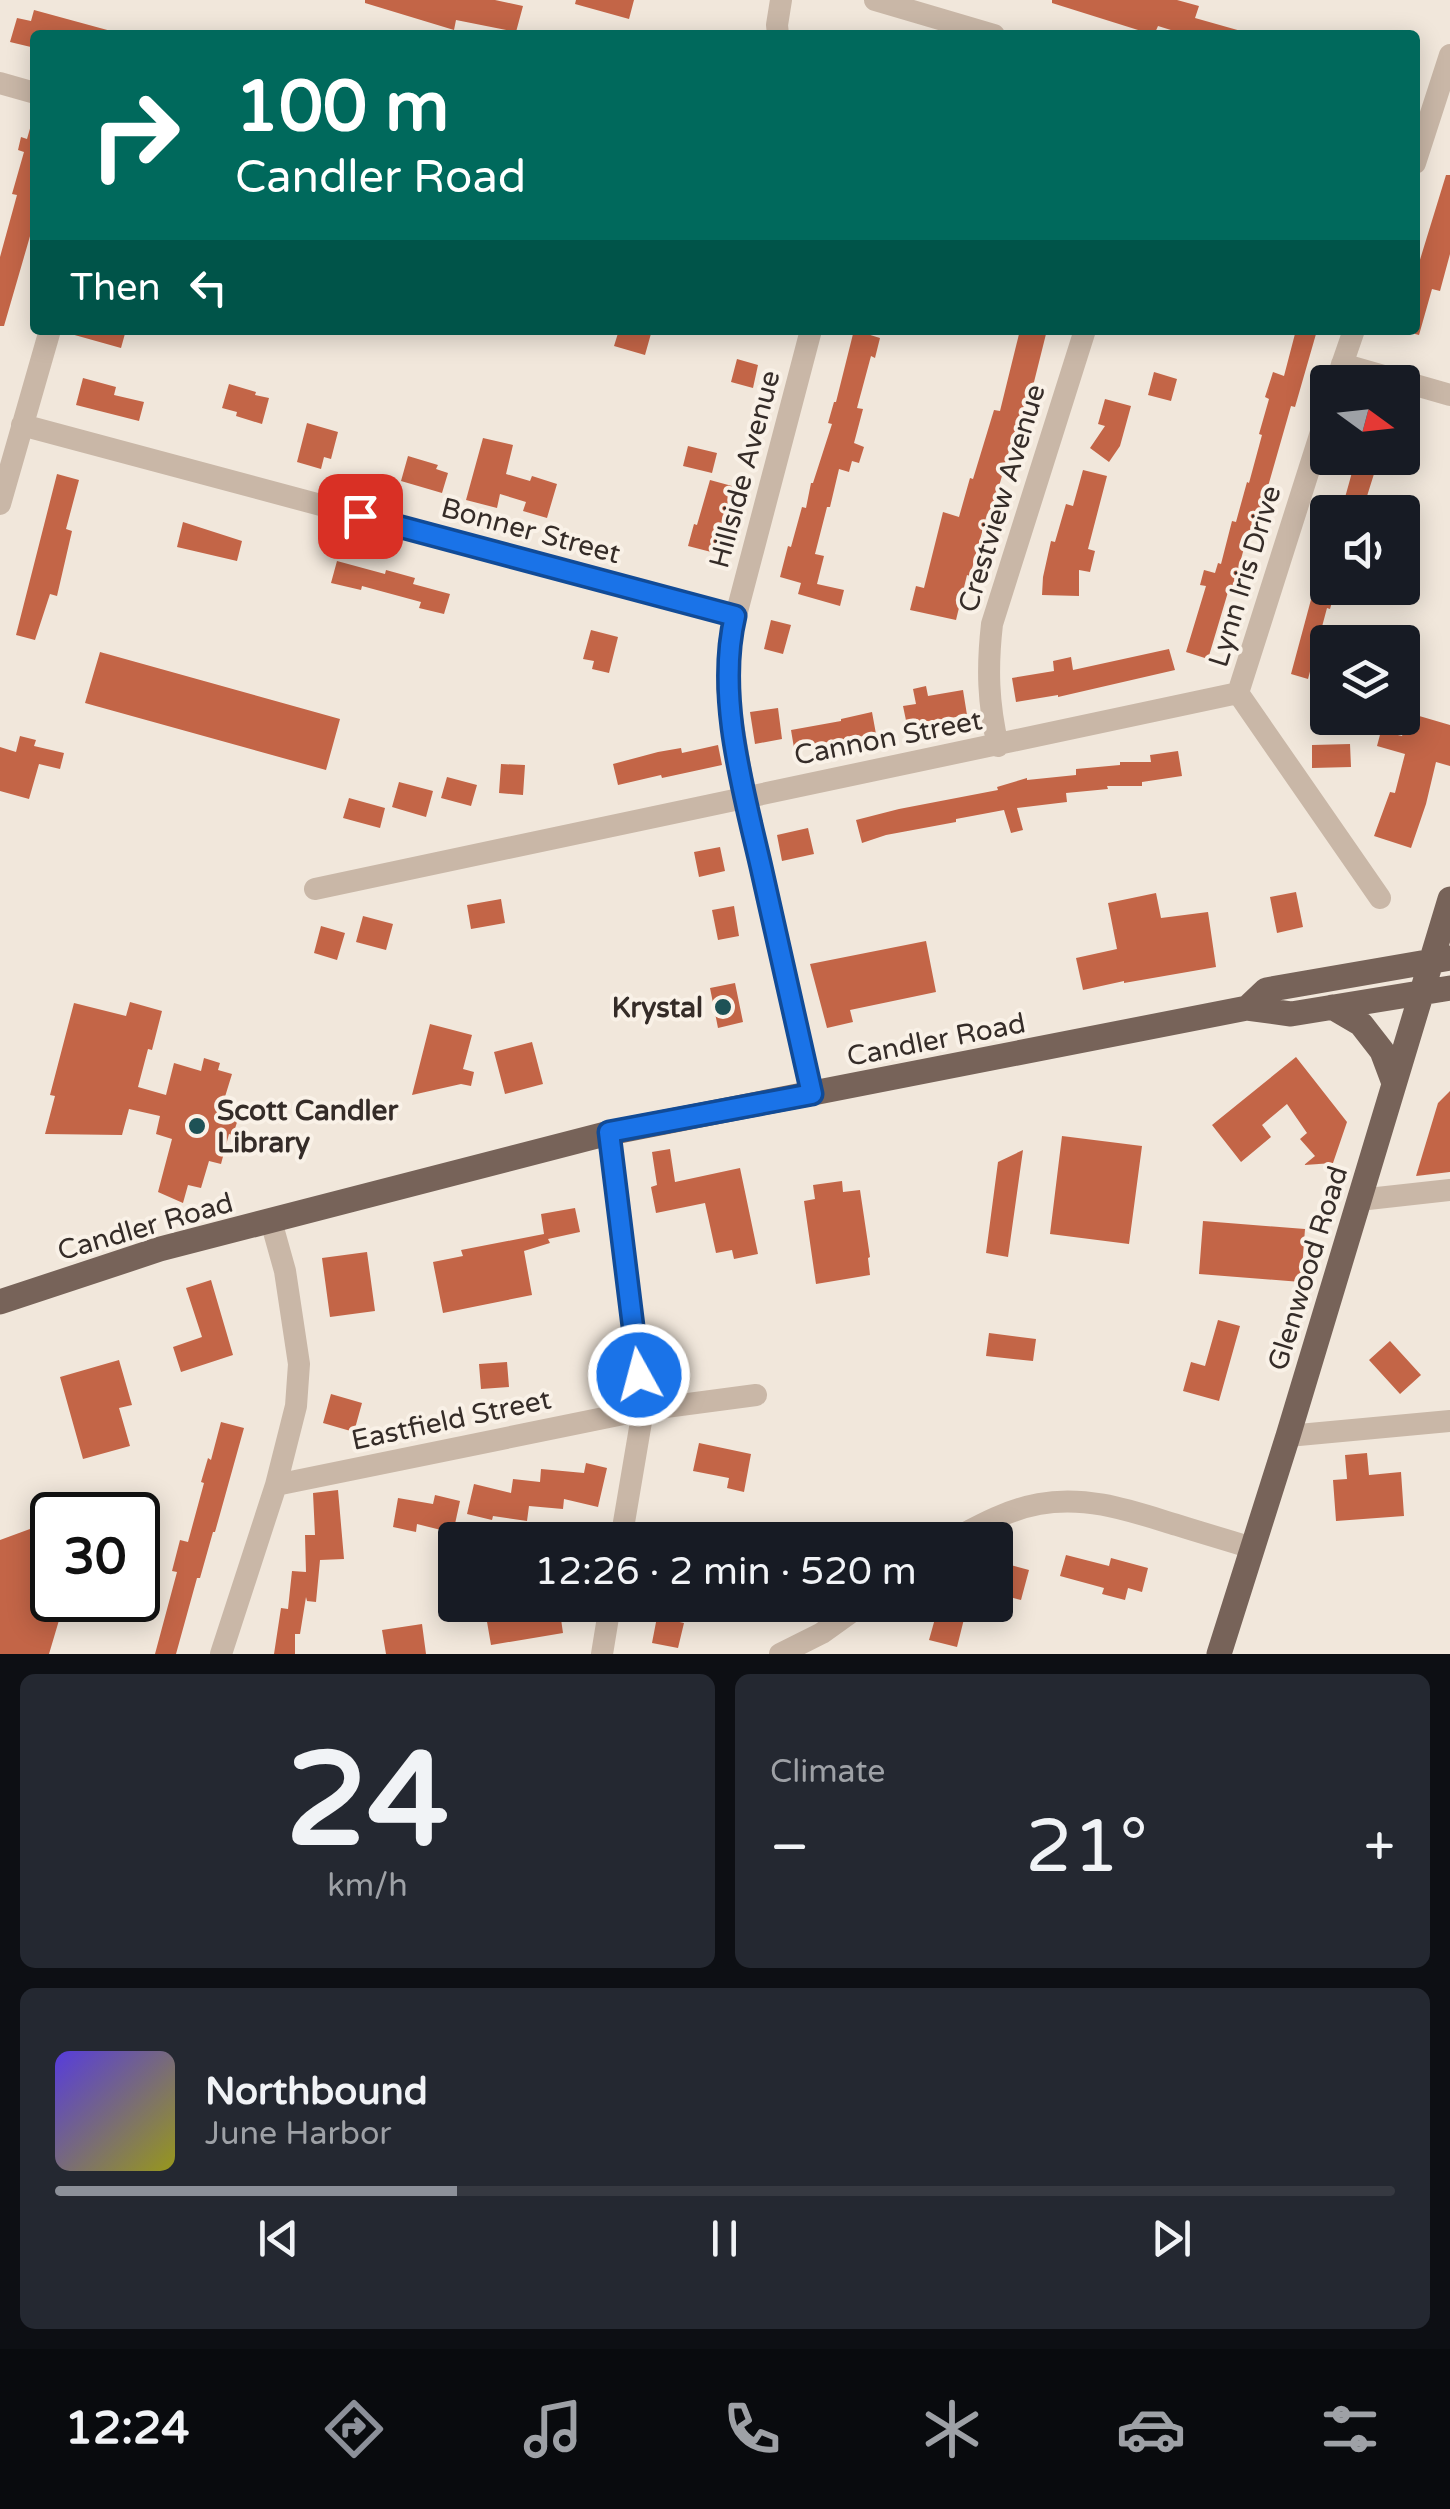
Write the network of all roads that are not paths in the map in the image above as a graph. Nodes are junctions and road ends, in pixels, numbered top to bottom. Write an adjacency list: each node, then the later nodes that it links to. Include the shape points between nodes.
1 (781, 0): 3 (street)
2 (875, 0): 4 (street)
3 (778, 30)
4 (977, 30)
5 (1450, 55): 8 (street)
6 (0, 83): 7 (street)
7 (30, 92)
8 (1420, 143)
9 (49, 335): 16 (street)
10 (810, 335): 19 (street, Hillside Avenue)
11 (1082, 335): 21 (street, Crestview Avenue, via 992,624 987,666)
12 (1352, 335): 13 (street)
13 (1342, 365)
14 (1420, 389): 15 (street)
15 (1450, 395)
16 (22, 425): 18 (street); 19 (street, Bonner Street)
17 (1310, 467): 20 (street, Lynn Iris Drive)
18 (0, 504)
19 (735, 616): 22 (street, Hillside Avenue, via 727,688)
20 (1238, 694): 21 (street, Cannon Street); 24 (street, Lynn Iris Drive)
21 (998, 746): 22 (street, Cannon Street)
22 (745, 796): 23 (street, Cannon Street); 32 (street, Hillside Avenue)
23 (314, 889)
24 (1380, 898)
25 (1450, 899): 26 (main road, Glenwood Road)
26 (1440, 960): 28 (main road, Glenwood Road); 30 (main road, Candler Road, via 1266,990)
27 (1450, 988): 28 (main road, Candler Road)
28 (1421, 992): 29 (main road, Candler Road); 31 (main road, Glenwood Road)
29 (1332, 1007): 30 (main road, Candler Road, via 1291,1014); 31 (main road, via 1361,1024 1382,1051)
30 (1246, 1008): 32 (main road, Candler Road)
31 (1394, 1083): 35 (main road, Glenwood Road)
32 (812, 1094): 33 (main road, Candler Road)
33 (609, 1132): 36 (main road, Candler Road); 39 (street)
34 (1450, 1190): 35 (street)
35 (1359, 1200): 41 (main road, Glenwood Road)
36 (271, 1221): 37 (main road, Candler Road); 42 (street, via 299,1364)
37 (0, 1302)
38 (756, 1396): 39 (street, Eastfield Street)
39 (643, 1410): 42 (street, Eastfield Street); 43 (street)
40 (1450, 1421): 41 (street)
41 (1288, 1436): 45 (main road, Glenwood Road)
42 (276, 1485): 48 (street)
43 (624, 1522)
44 (987, 1522): 45 (street, via 1038,1504 1090,1502)
45 (1252, 1548): 51 (main road, Glenwood Road)
46 (607, 1622): 49 (street)
47 (837, 1622): 50 (street)
48 (221, 1654)
49 (602, 1654)
50 (780, 1654)
51 (1219, 1654)

